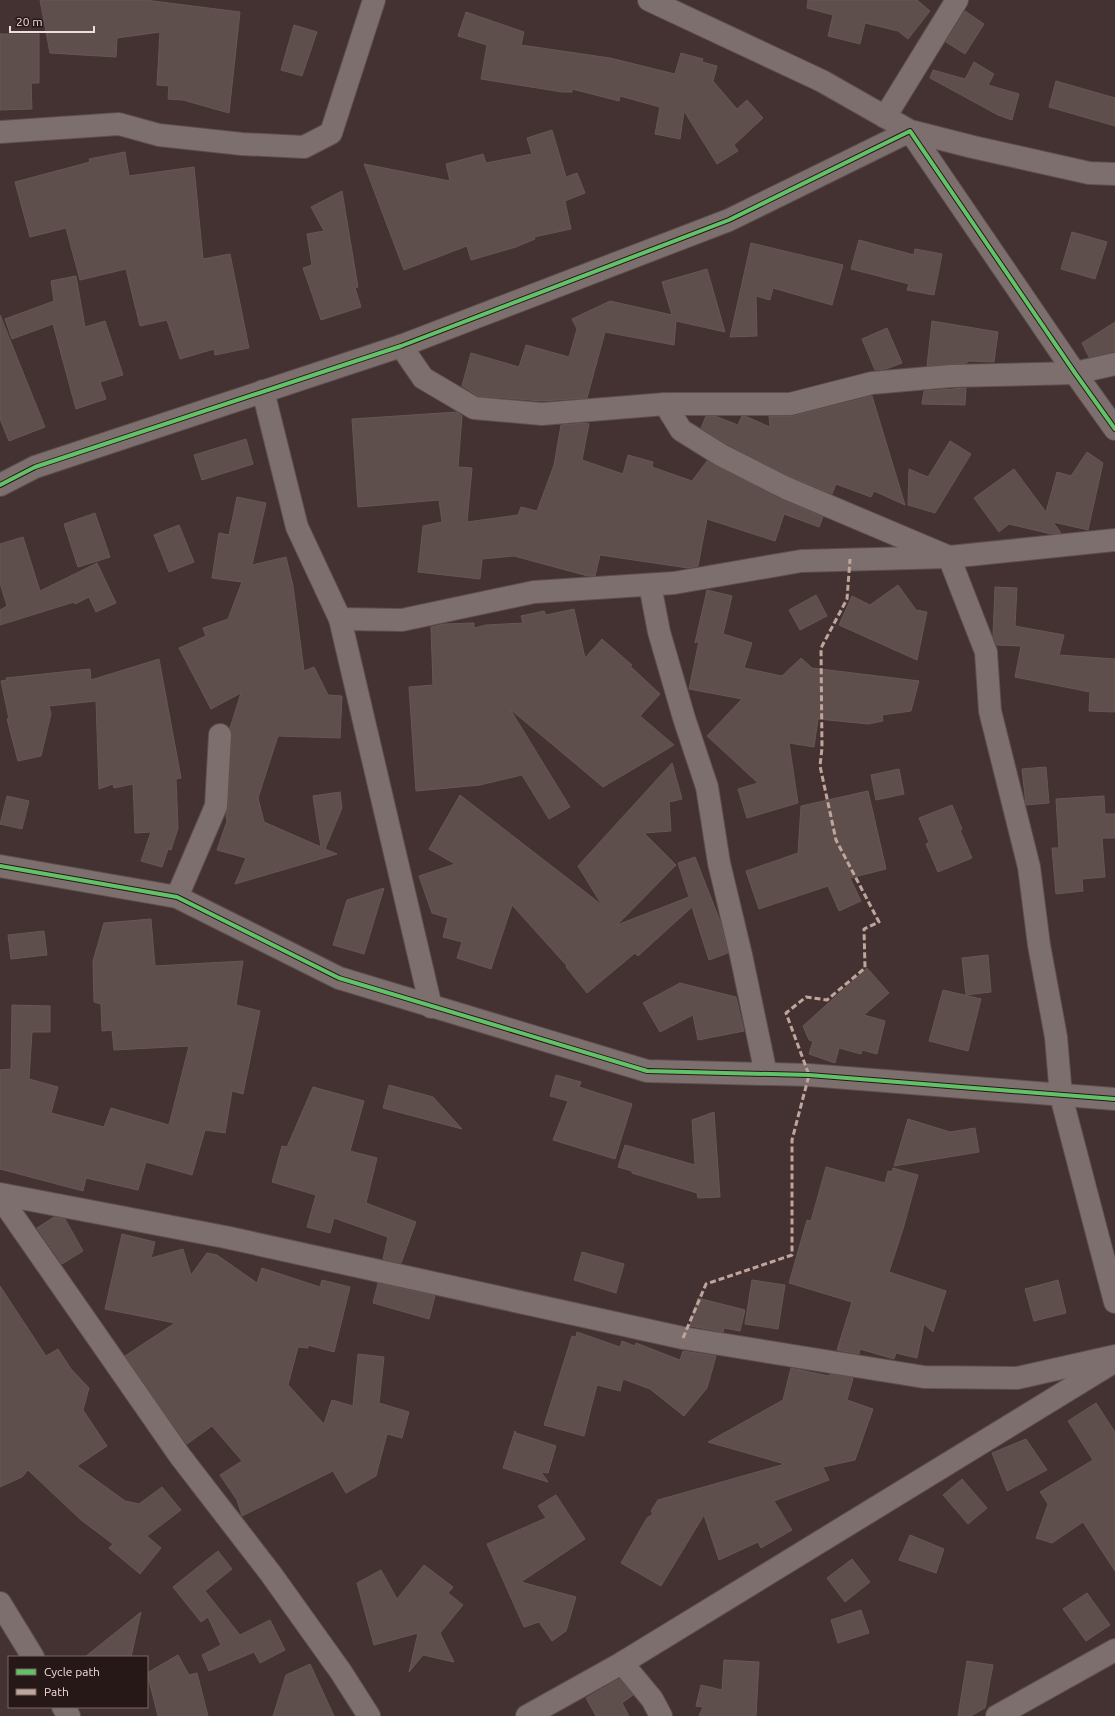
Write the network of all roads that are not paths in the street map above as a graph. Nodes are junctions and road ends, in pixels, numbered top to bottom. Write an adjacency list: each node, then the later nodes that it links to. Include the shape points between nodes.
1 (374, 0): 6 (street, via 331,133 304,147 242,144 158,135 119,124)
2 (649, 0): 4 (street, via 822,81)
3 (958, 0): 4 (street)
4 (885, 117): 5 (street)
5 (910, 131): 7 (street, via 1089,173); 8 (street, via 729,220); 10 (street)
6 (0, 132)
7 (1115, 174)
8 (401, 346): 11 (street); 12 (street, via 423,378 474,408 542,414)
9 (1115, 364): 10 (street)
10 (1075, 373): 12 (street, via 951,376 872,383 790,404); 13 (street)
11 (263, 392): 14 (street, via 35,467); 18 (street, via 297,527)
12 (665, 404): 16 (street, via 681,430 721,455 786,488)
13 (1115, 429)
14 (0, 484)
15 (1115, 540): 16 (street)
16 (949, 557): 17 (street, via 801,561); 24 (street, via 986,652 990,711 1029,867 1039,945 1056,1037)
17 (650, 585): 18 (street, via 534,592 402,620); 23 (street, via 659,632 707,787 718,863 742,955)
18 (340, 619): 22 (street)
19 (220, 735): 21 (street, via 216,806)
20 (0, 866): 21 (street)
21 (177, 897): 22 (street, via 339,978)
22 (431, 1007): 23 (street, via 647,1072)
23 (766, 1074): 24 (street, via 939,1084)
24 (1061, 1096): 25 (street); 28 (street)
25 (1115, 1099)
26 (0, 1194): 29 (street, via 225,1237 683,1338 924,1377 1017,1378)
27 (0, 1197): 35 (street, via 180,1456 272,1574 342,1672)
28 (1115, 1302)
29 (1115, 1356)
30 (1115, 1361): 34 (street)
31 (0, 1603): 33 (street)
32 (1115, 1650): 38 (street)
33 (32, 1656)
34 (622, 1662): 36 (street); 37 (street, via 652,1699)
35 (369, 1716)
36 (527, 1716)
37 (661, 1716)
38 (997, 1716)

